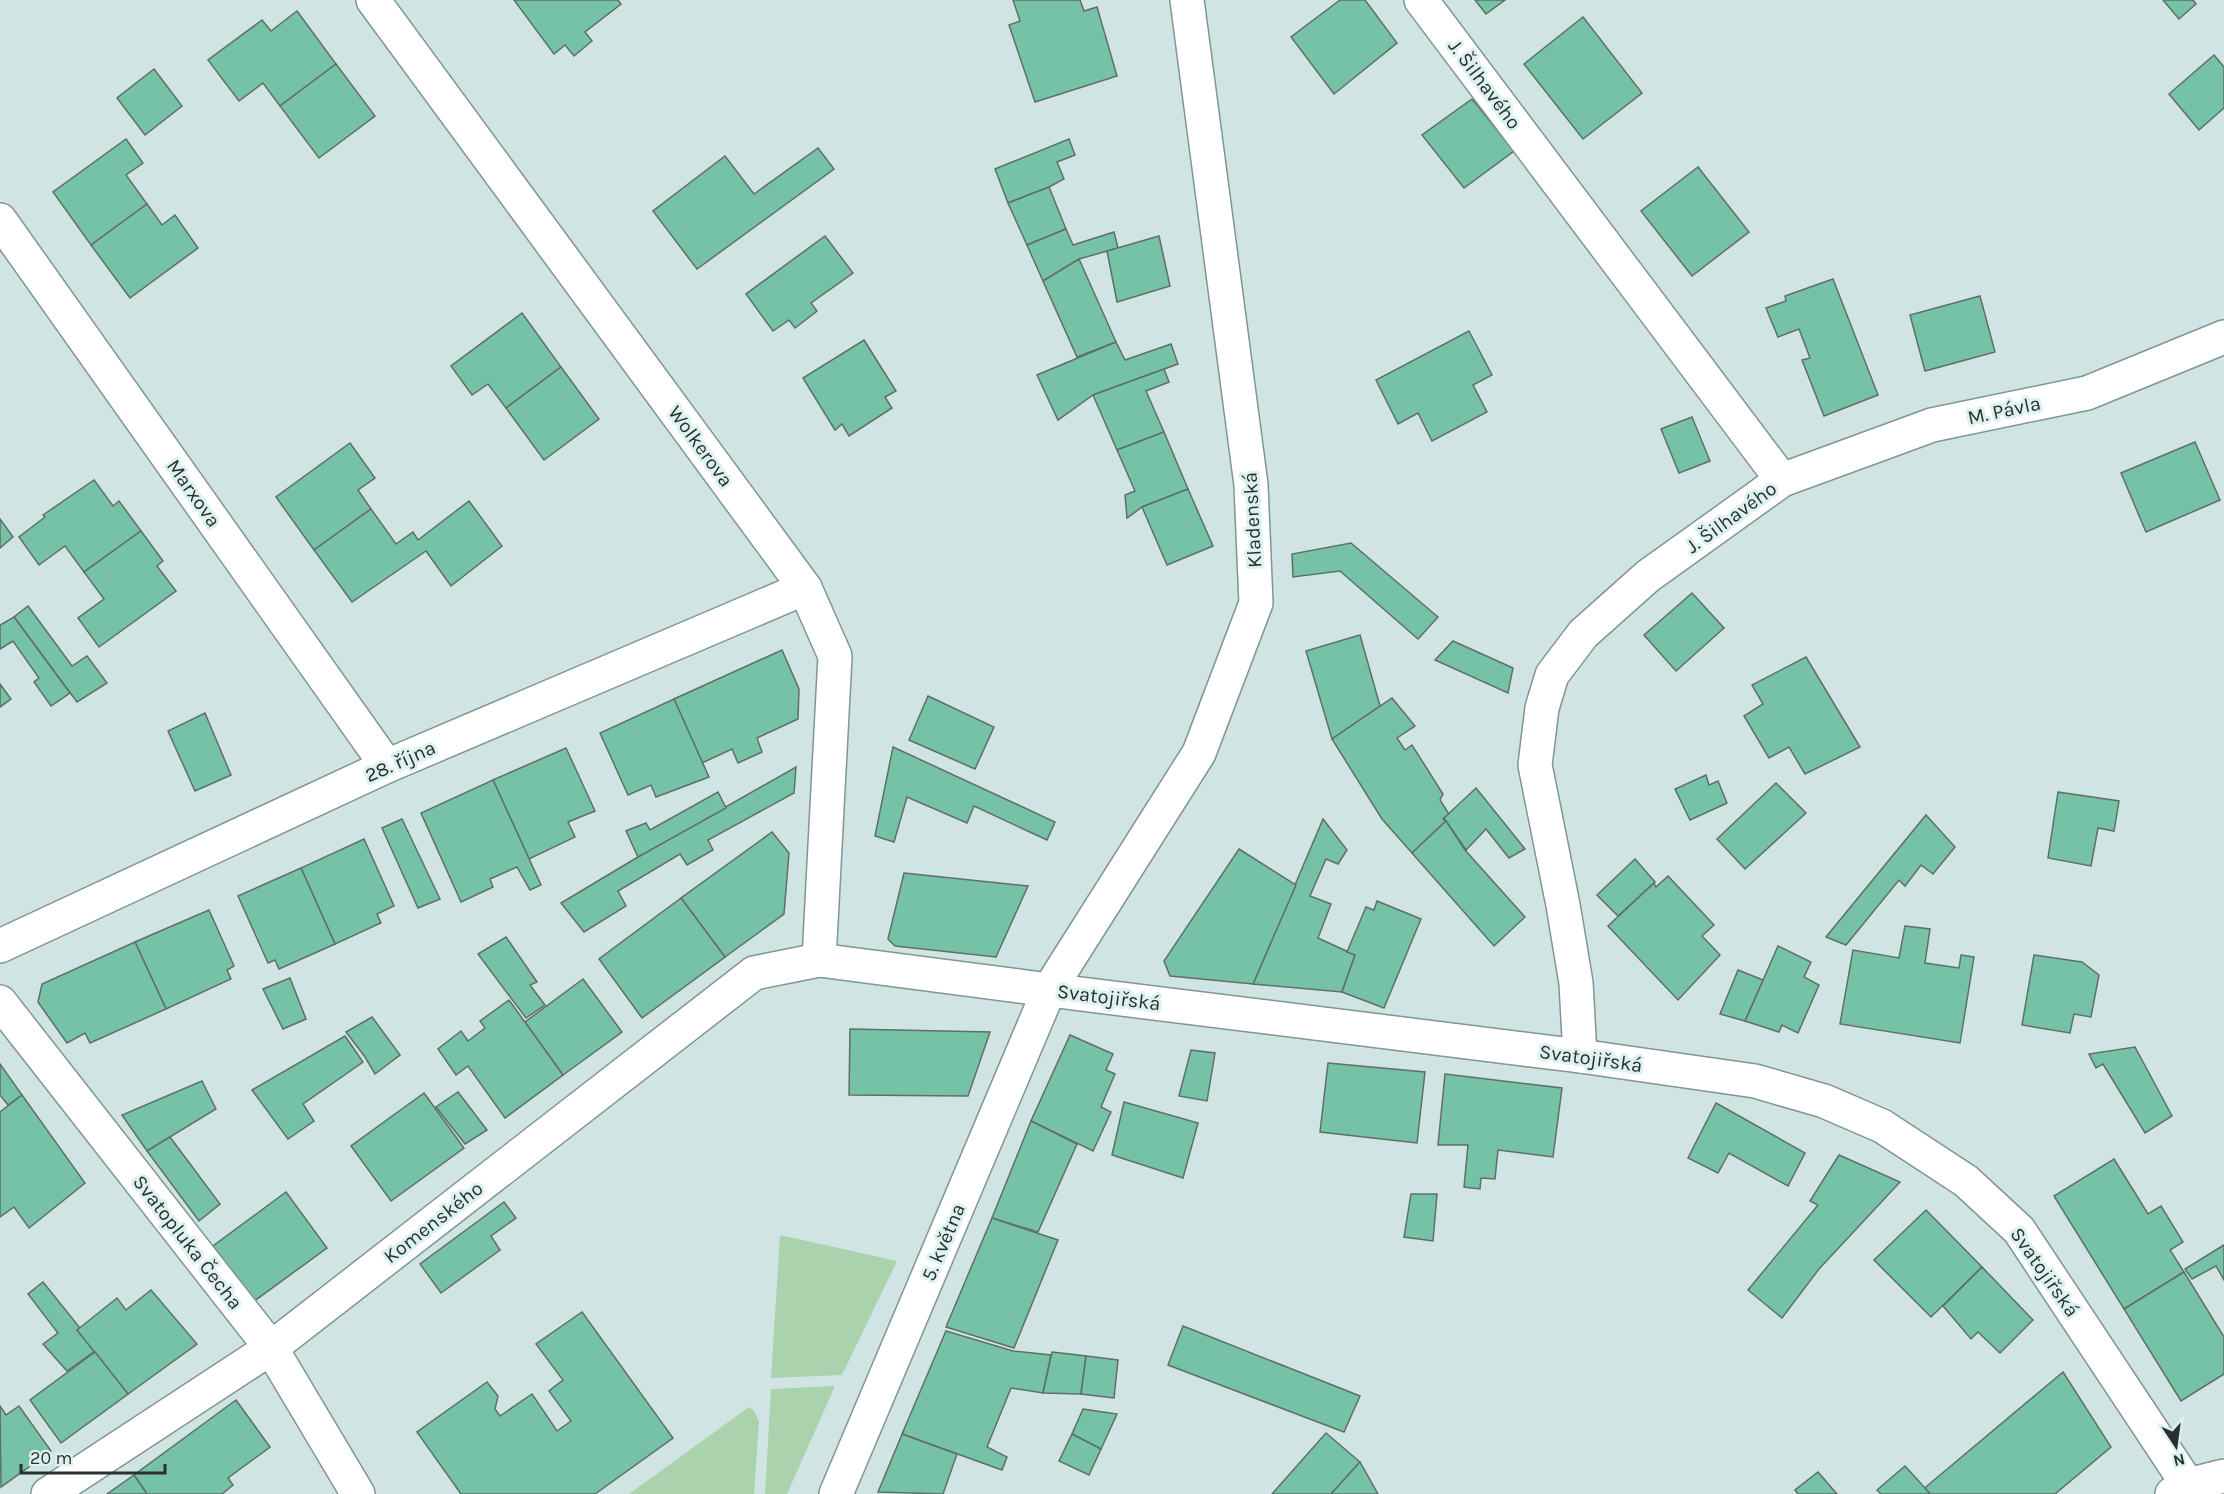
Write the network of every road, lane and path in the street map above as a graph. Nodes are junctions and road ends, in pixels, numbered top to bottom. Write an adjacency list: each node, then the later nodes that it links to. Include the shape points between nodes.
1 (373, 0): 7 (street, Wolkerova)
2 (1187, 0): 11 (street, Kladenská, via 1251,485 1256,603 1199,753)
3 (1421, 0): 6 (street, J. Šilhavého)
4 (0, 220): 8 (street, Marxova)
5 (2224, 337): 6 (street, M. Pávla, via 2087,393 1932,425)
6 (1782, 480): 13 (street, J. Šilhavého, via 1648,576 1583,634 1552,675 1542,708 1535,765 1576,983)
7 (805, 588): 8 (street, 28. října); 10 (street, Wolkerova, via 835,656)
8 (387, 766): 9 (street, 28. října)
9 (0, 946)
10 (819, 960): 11 (street, Svatojiřská); 14 (street, Komenského, via 754,973)
11 (1049, 990): 13 (street, Svatojiřská); 19 (street, 5. května)
12 (0, 1002): 14 (street, Svatopluka Čecha)
13 (1580, 1056): 16 (street, Svatojiřská, via 1755,1081 1824,1101 1882,1126 1966,1181 2019,1230)
14 (271, 1348): 17 (street, Komenského); 18 (street, Svatopluka Čecha)
15 (2224, 1476): 16 (street)
16 (2180, 1490)
17 (48, 1494)
18 (358, 1494)
19 (836, 1494)

